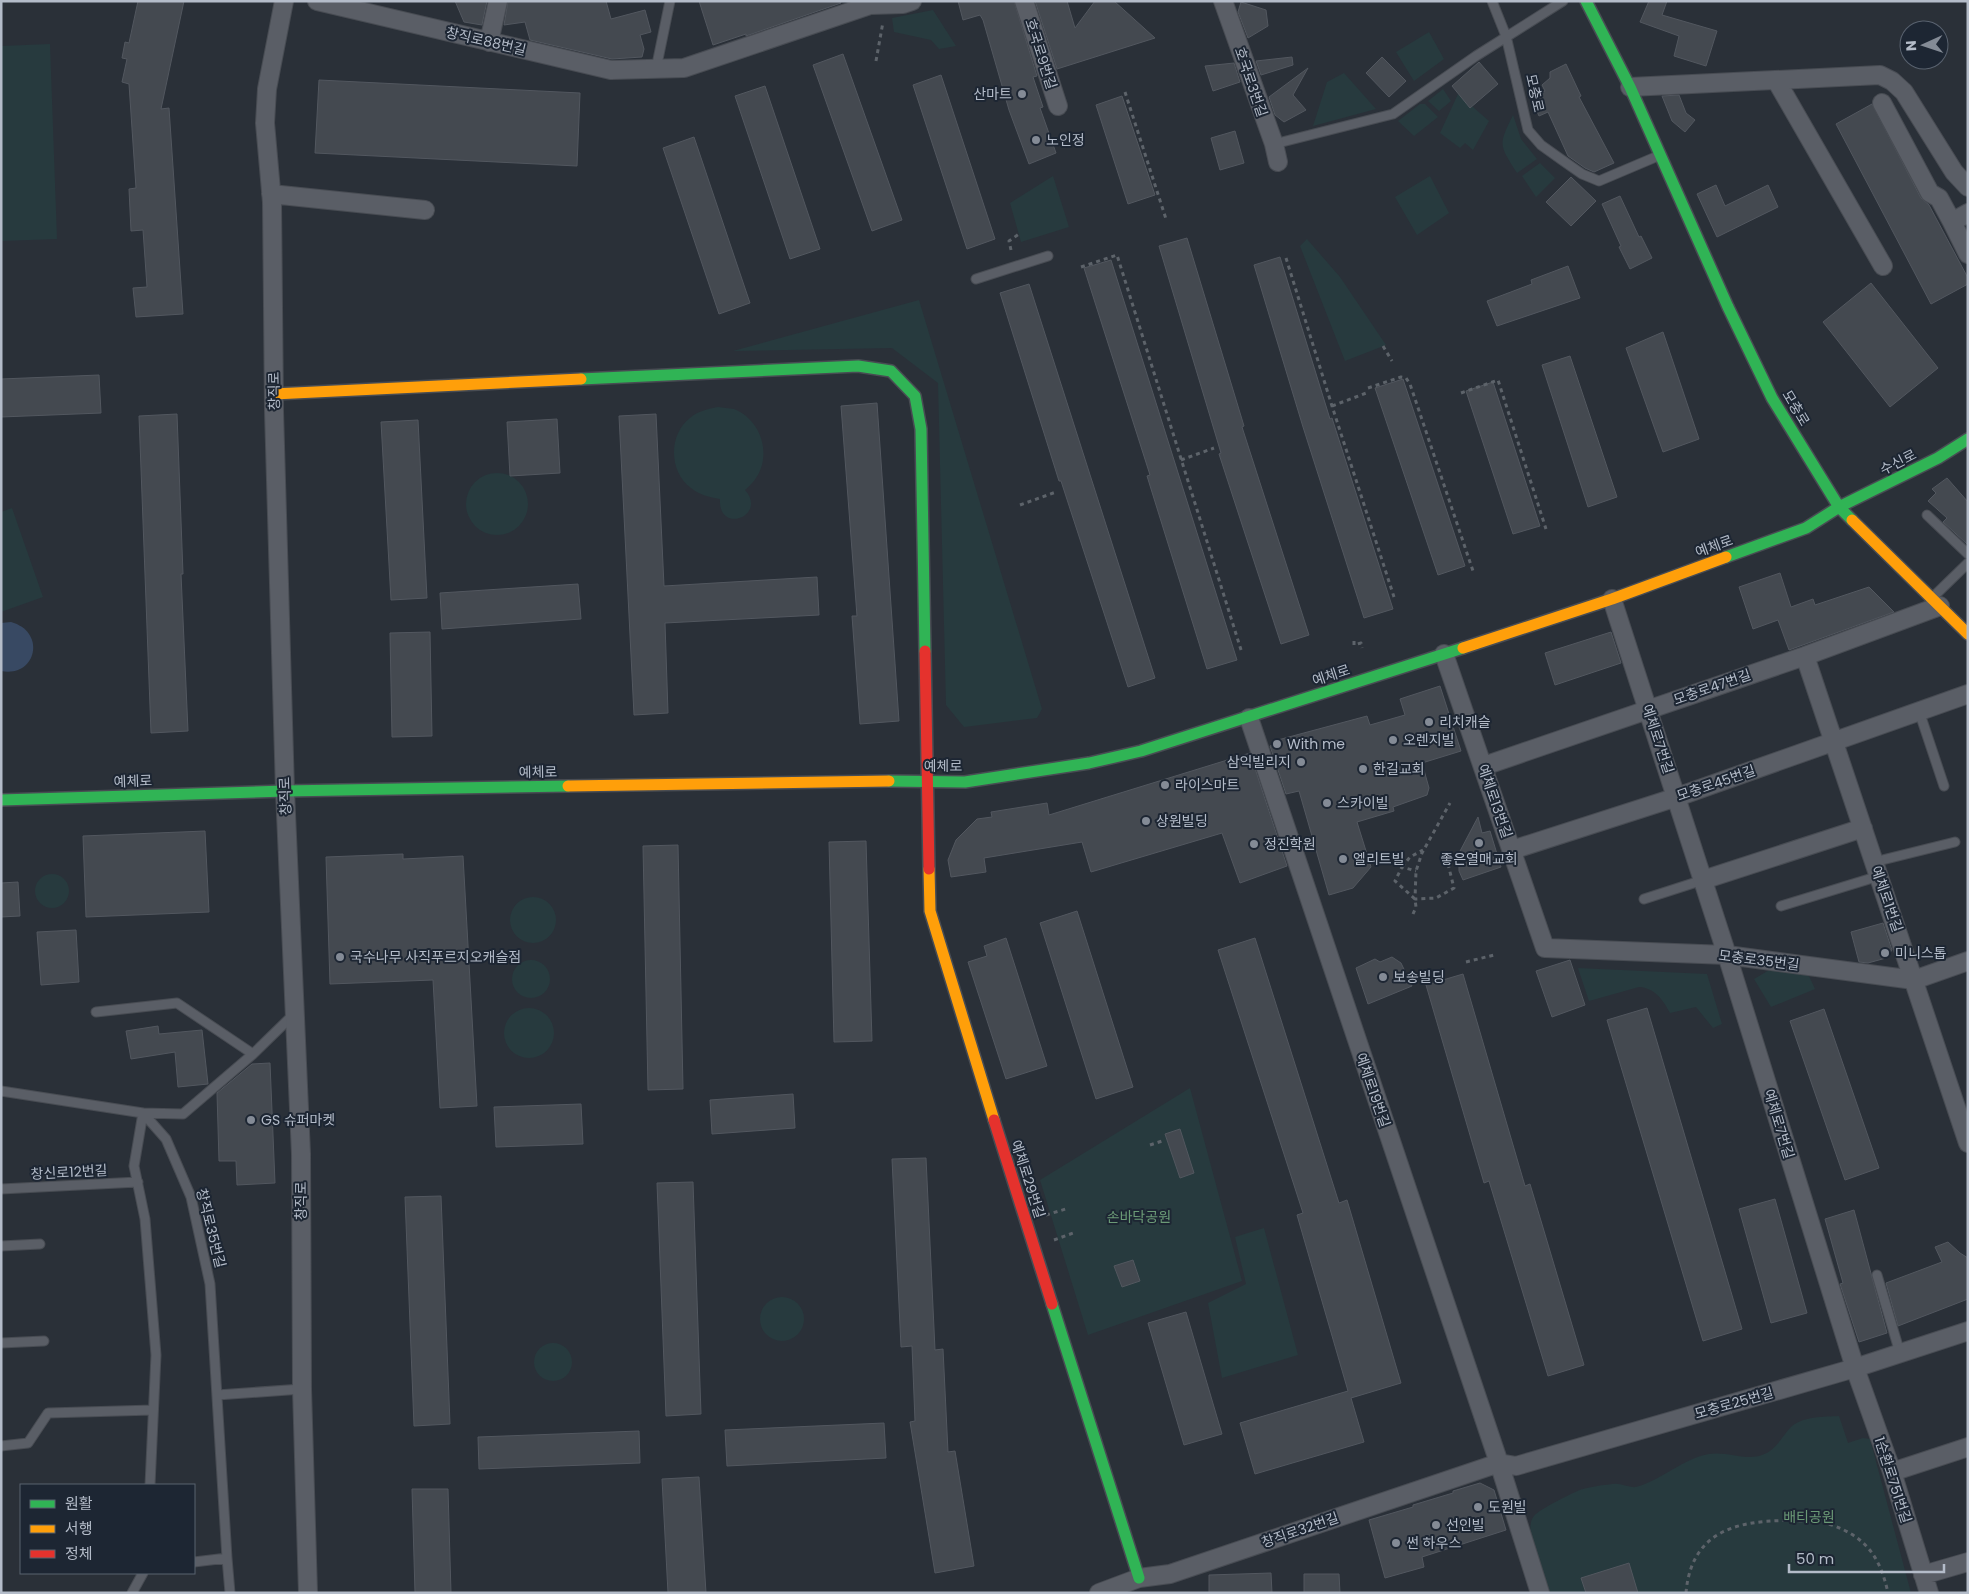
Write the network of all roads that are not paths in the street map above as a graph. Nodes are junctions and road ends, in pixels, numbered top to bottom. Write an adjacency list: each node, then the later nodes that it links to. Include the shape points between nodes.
1 (284, 1): 23 (street, 창직로, via 267,89 265,123)
2 (317, 1): 13 (street, 창직로88번길)
3 (498, 1): 13 (street)
4 (670, 1): 14 (lane)
5 (912, 1): 11 (street, 창직로88번길)
6 (1024, 1): 18 (street, 호국로9번길)
7 (1223, 1): 19 (street, 호국로3번길)
8 (1492, 1): 12 (lane, 모충로)
9 (1563, 1): 12 (lane)
10 (1586, 1): 16 (street, 모충로)
11 (881, 3): 14 (street, 창직로88번길, via 684,68)
12 (1506, 36): 19 (lane, via 1393,114); 20 (lane, 모충로, via 1528,130 1541,145 1582,174 1599,181)
13 (490, 42): 14 (street, 창직로88번길, via 611,70)
14 (656, 69)
15 (1776, 80): 16 (street); 22 (street, via 1880,75 1892,81 1904,92 1954,172); 29 (street)
16 (1630, 87): 20 (street, 모충로)
17 (1882, 103): 26 (street, via 1930,193 1939,198)
18 (1058, 106)
19 (1274, 144): 21 (street, 호국로3번길)
20 (1661, 155): 33 (street, 모충로, via 1772,398)
21 (1278, 162)
22 (1968, 187)
23 (271, 194): 24 (street); 31 (street, 창직로)
24 (425, 210)
25 (1968, 213): 26 (street)
26 (1952, 222): 27 (street)
27 (1968, 254)
28 (1048, 256): 30 (lane)
29 (1883, 266)
30 (976, 279)
31 (274, 394): 48 (street, 예체로29번길, via 858,366 891,371 915,396 921,429); 50 (street, 창직로)
32 (1968, 439): 33 (street, 수신로, via 1938,458)
33 (1839, 507): 37 (street, 예체로, via 1806,528); 38 (street, 모충로)
34 (1926, 515): 35 (lane)
35 (1968, 554)
36 (1968, 563): 38 (lane)
37 (1612, 599): 40 (street, 예체로); 43 (street, 예체로7번길)
38 (1936, 602): 39 (street, 모충로); 41 (street, 모충로47번길)
39 (1968, 634)
40 (1444, 654): 45 (street, 예체로); 47 (street, 예체로13번길)
41 (1805, 656): 43 (street, 모충로47번길); 46 (street, 예체로1번길)
42 (1968, 694): 44 (street, 모충로45번길)
43 (1648, 709): 47 (street, 모충로47번길); 51 (street, 예체로7번길)
44 (1919, 711): 46 (street, 모충로45번길); 49 (lane)
45 (1248, 718): 48 (street, 예체로, via 1141,751 1089,763 965,782); 85 (street, 예체로19번길)
46 (1834, 742): 51 (street, 모충로45번길); 53 (street, 예체로1번길)
47 (1484, 766): 55 (street, 예체로13번길)
48 (927, 781): 50 (street, 예체로); 93 (street, 예체로29번길, via 930,911)
49 (1944, 786)
50 (285, 791): 52 (street, 예체로); 65 (street, 창직로)
51 (1677, 798): 55 (street, 모충로45번길); 57 (street, 예체로7번길)
52 (1, 800)
53 (1863, 828): 56 (street, 예체로1번길); 57 (street)
54 (1955, 842): 56 (lane)
55 (1512, 850): 60 (street, 예체로13번길)
56 (1877, 869): 59 (lane); 63 (street, 예체로1번길)
57 (1703, 880): 58 (lane); 61 (street, 예체로7번길)
58 (1644, 899)
59 (1781, 906)
60 (1545, 948): 61 (street, 모충로35번길)
61 (1727, 955): 63 (street, 모충로35번길); 79 (street, 예체로7번길)
62 (1968, 961): 63 (street, 모충로35번길)
63 (1914, 980): 69 (street, 예체로1번길)
64 (96, 1012): 66 (lane, via 177,1003)
65 (294, 1013): 66 (lane); 80 (street, 창직로, via 301,1165)
66 (253, 1054): 68 (lane, via 183,1114)
67 (1, 1090): 68 (lane)
68 (143, 1112): 70 (lane, via 134,1166); 81 (lane, 창직로35번길, via 166,1139 191,1197 210,1284)
69 (1968, 1143)
70 (138, 1182): 71 (lane, 창신로12번길); 82 (lane, via 145,1219 156,1355)
71 (1, 1189)
72 (40, 1244): 73 (lane)
73 (1, 1246)
74 (1877, 1275): 78 (lane)
75 (1968, 1331): 78 (street, 모충로25번길)
76 (44, 1341): 77 (lane)
77 (1, 1343)
78 (1900, 1353): 79 (street, 모충로25번길)
79 (1855, 1368): 85 (street, 모충로25번길, via 1516,1466); 86 (street, 1순환로751번길)
80 (302, 1389): 81 (lane); 96 (street, 창직로)
81 (217, 1395): 88 (lane, 창직로35번길)
82 (153, 1410): 83 (lane, via 48,1413 28,1443); 87 (lane)
83 (1, 1446)
84 (1968, 1447): 86 (street)
85 (1499, 1463): 93 (street, 창직로32번길, via 1170,1574); 98 (street)
86 (1892, 1472): 92 (street, 1순환로751번길)
87 (150, 1484)
88 (227, 1558): 89 (lane); 95 (lane, 창직로35번길)
89 (195, 1562)
90 (1968, 1562): 92 (street)
91 (142, 1574): 94 (lane)
92 (1923, 1574): 99 (street, 1순환로751번길)
93 (1139, 1578): 97 (street, 창직로32번길)
94 (132, 1593)
95 (230, 1593)
96 (308, 1593)
97 (1099, 1593)
98 (1540, 1593)
99 (1929, 1593)

